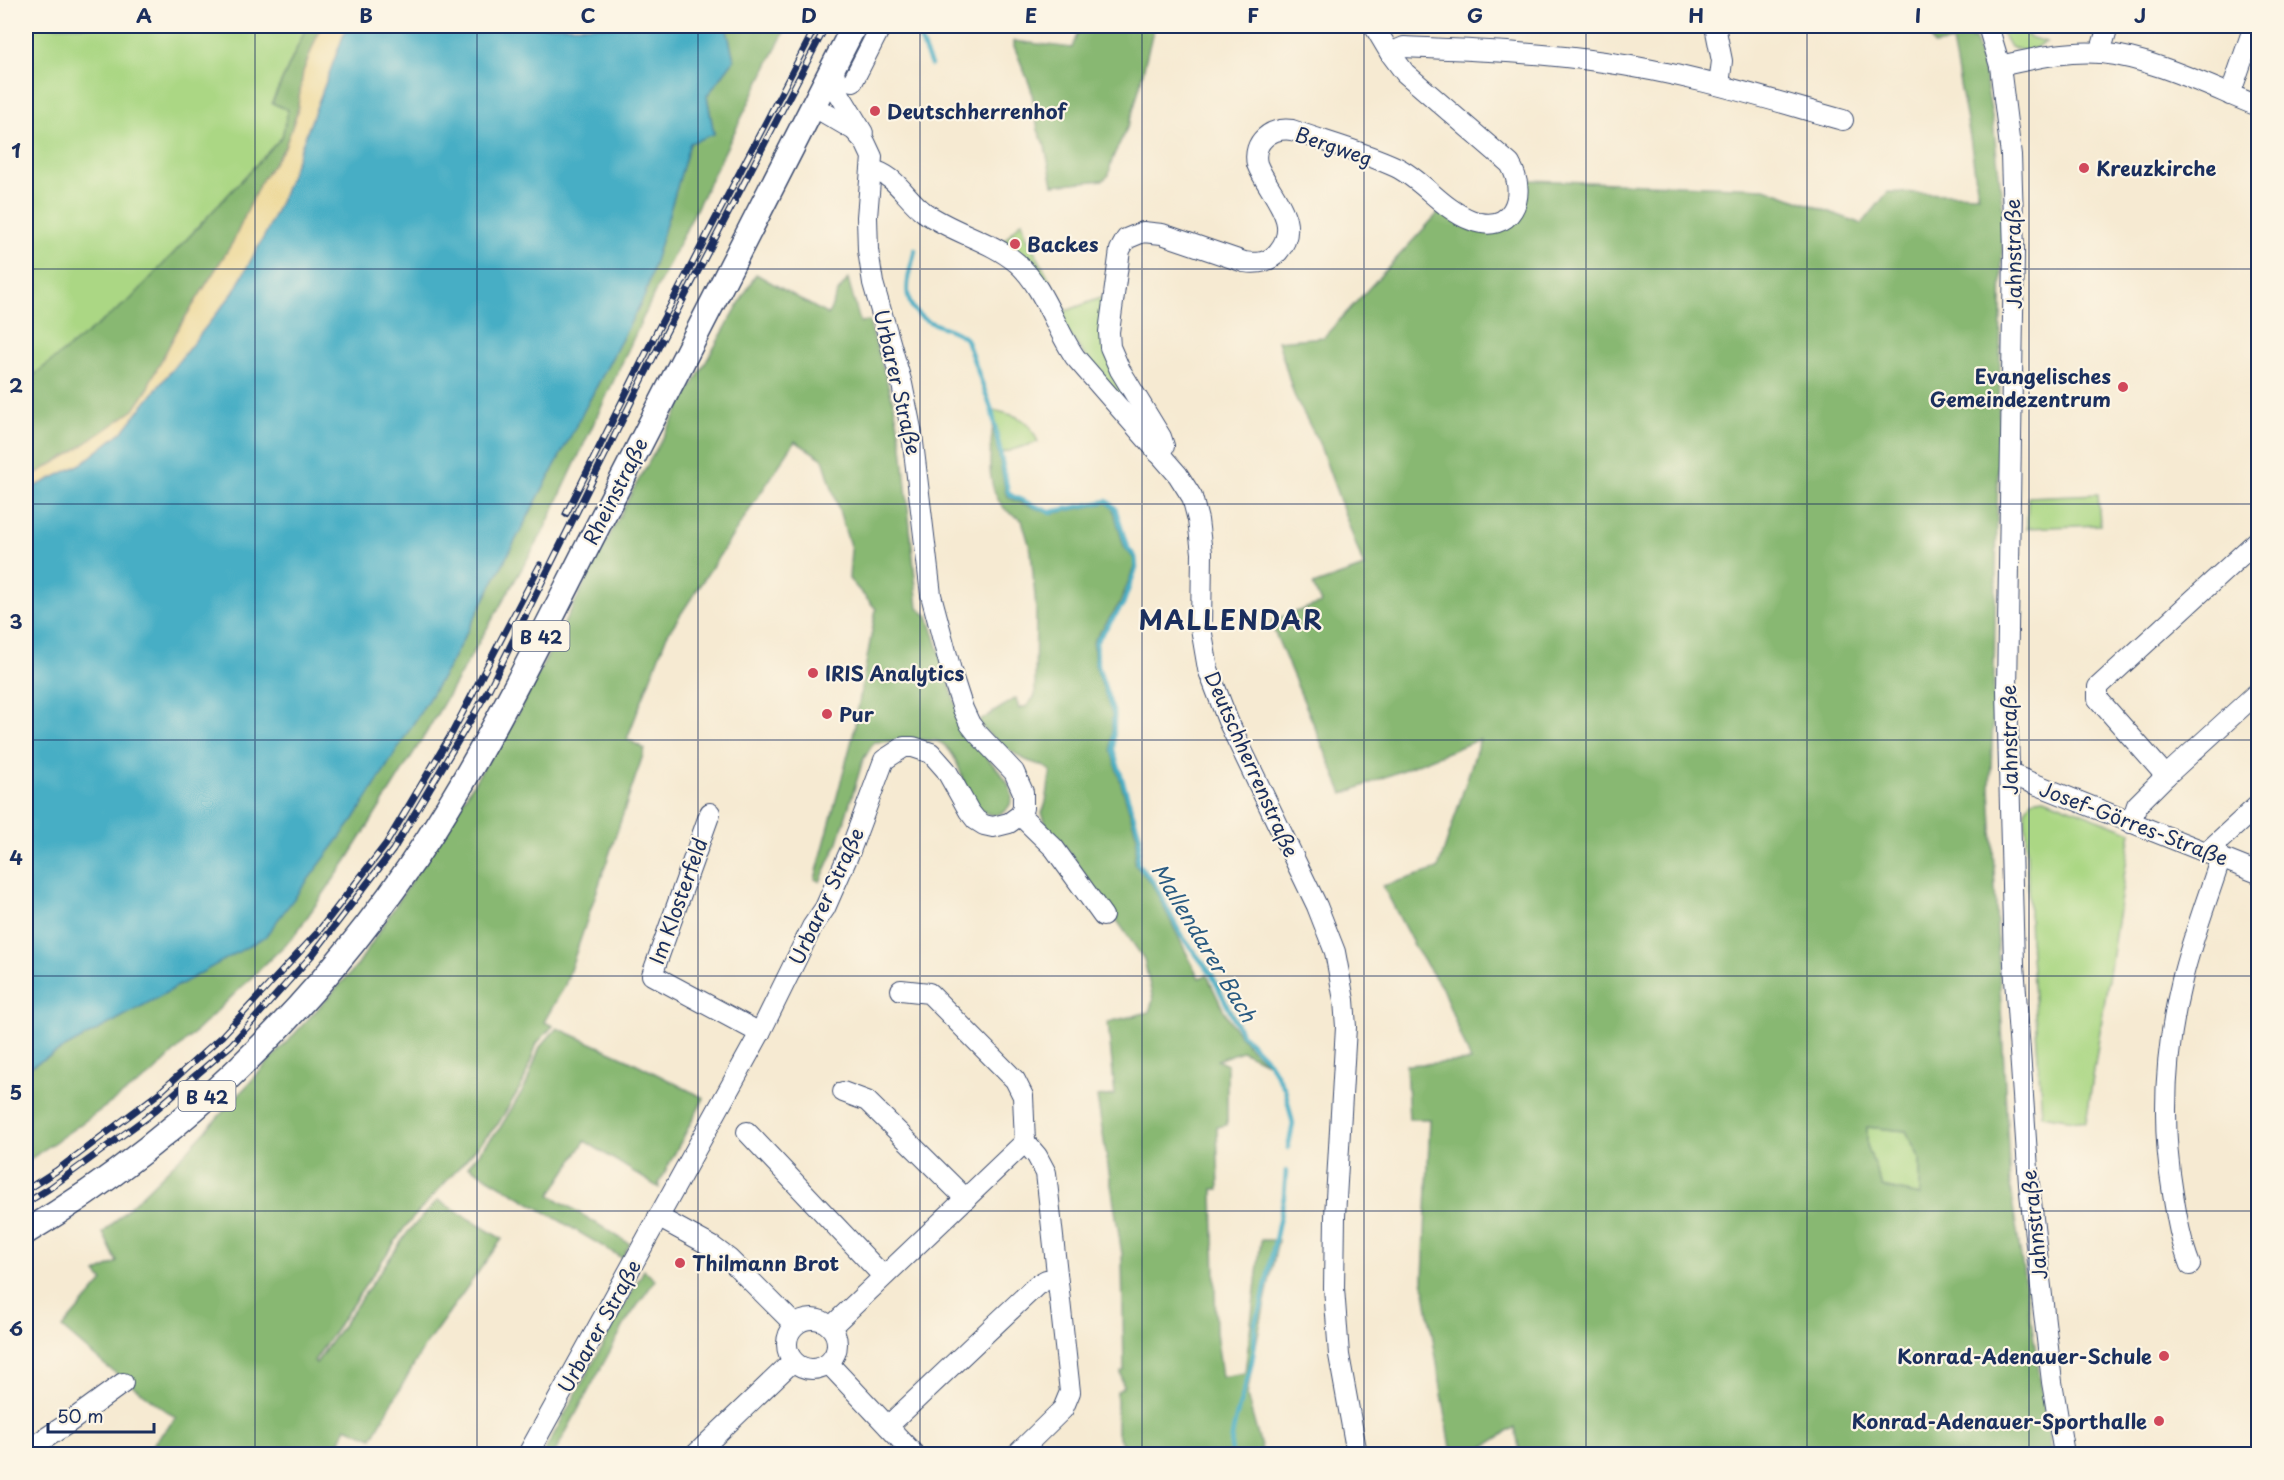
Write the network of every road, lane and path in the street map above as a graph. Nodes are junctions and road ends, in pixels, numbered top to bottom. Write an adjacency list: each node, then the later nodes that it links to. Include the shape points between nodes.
1 (881, 26): 8 (street)
2 (1374, 26): 9 (street, Bergweg)
3 (1716, 26): 14 (street, via 1722,62)
4 (1988, 26): 11 (street, Jahnstraße)
5 (2108, 26): 10 (street)
6 (2254, 26): 15 (street)
7 (851, 31): 8 (street); 12 (main road, Rheinstraße / B 42)
8 (870, 48): 13 (street)
9 (1390, 53): 14 (street, via 1404,46 1540,54 1605,62); 21 (street, Bergweg, via 1405,73 1510,164 1519,192 1514,208 1503,219 1487,224 1478,222 1459,214 1396,167 1292,130 1266,135 1255,156 1288,226 1283,246 1276,255 1258,264 1244,262 1162,234 1143,232 1126,239 1120,250 1110,346 1161,437 1164,446)
10 (2100, 53): 11 (street, via 2066,54); 15 (street, via 2142,61)
11 (2000, 66): 24 (street, Jahnstraße, via 2011,155 2014,251 2007,690)
12 (833, 68): 16 (main road, Rheinstraße / B 42); 19 (street, Urbarer Straße, via 840,95)
13 (853, 81)
14 (1719, 85): 18 (street)
15 (2230, 95): 17 (street)
16 (813, 106): 19 (street, via 847,125); 40 (main road, Rheinstraße / B 42, via 490,734 422,849 354,943 275,1031 137,1154)
17 (2259, 106)
18 (1843, 120)
19 (865, 142): 20 (street, Urbarer Straße, via 872,157)
20 (872, 170): 21 (street, Deutschherrenstraße, via 885,172 924,212 998,249 1018,264 1036,286 1075,357); 28 (street, Urbarer Straße, via 868,250 873,284 912,434 931,595 963,709 970,724 1005,761 1020,784 1024,801)
21 (1158, 453): 55 (street, Deutschherrenstraße, via 1192,497 1198,520 1202,553 1201,628 1208,669 1228,721 1317,906 1340,976 1346,1028 1334,1288 1339,1355)
22 (2259, 540): 25 (street, via 2098,687 2097,699)
23 (2259, 692): 25 (street)
24 (2010, 774): 29 (street, Josef-Görres-Straße); 56 (street, Jahnstraße, via 2014,964 2024,1129 2033,1228)
25 (2166, 776): 29 (street, via 2137,805)
26 (2259, 805): 30 (street)
27 (710, 813): 34 (street, Im Klosterfeld, via 652,975)
28 (1020, 814): 32 (street, via 1054,848); 34 (street, Urbarer Straße, via 1009,823 984,825 969,811 946,770 931,753 904,747 889,755 829,899)
29 (2131, 823): 30 (street, Josef-Görres-Straße)
30 (2214, 854): 31 (street, Josef-Görres-Straße); 41 (street, via 2182,979 2167,1061 2166,1140 2182,1245)
31 (2259, 873)
32 (1103, 916)
33 (901, 990): 37 (street, via 929,993 1015,1080 1023,1096)
34 (760, 1033): 39 (street, Urbarer Straße)
35 (843, 1092): 38 (street, via 867,1101)
36 (747, 1132): 42 (street)
37 (1025, 1142): 38 (street); 43 (street, via 1046,1173)
38 (966, 1199): 42 (street)
39 (658, 1217): 44 (street, via 729,1259); 52 (street, Urbarer Straße)
40 (26, 1232)
41 (2190, 1265)
42 (883, 1276): 45 (street)
43 (1057, 1279): 49 (street, via 1037,1286); 54 (street, via 1070,1392 1063,1409)
44 (795, 1325): 45 (street, via 809,1319); 46 (street, via 787,1339)
45 (831, 1327): 47 (street, via 836,1334 837,1350)
46 (793, 1362): 47 (street, via 806,1369); 51 (street)
47 (829, 1364): 49 (street)
48 (123, 1383): 50 (street)
49 (888, 1426): 53 (street)
50 (26, 1451)
51 (700, 1453)
52 (528, 1455)
53 (914, 1455)
54 (1017, 1455)
55 (1357, 1455)
56 (2064, 1455)

